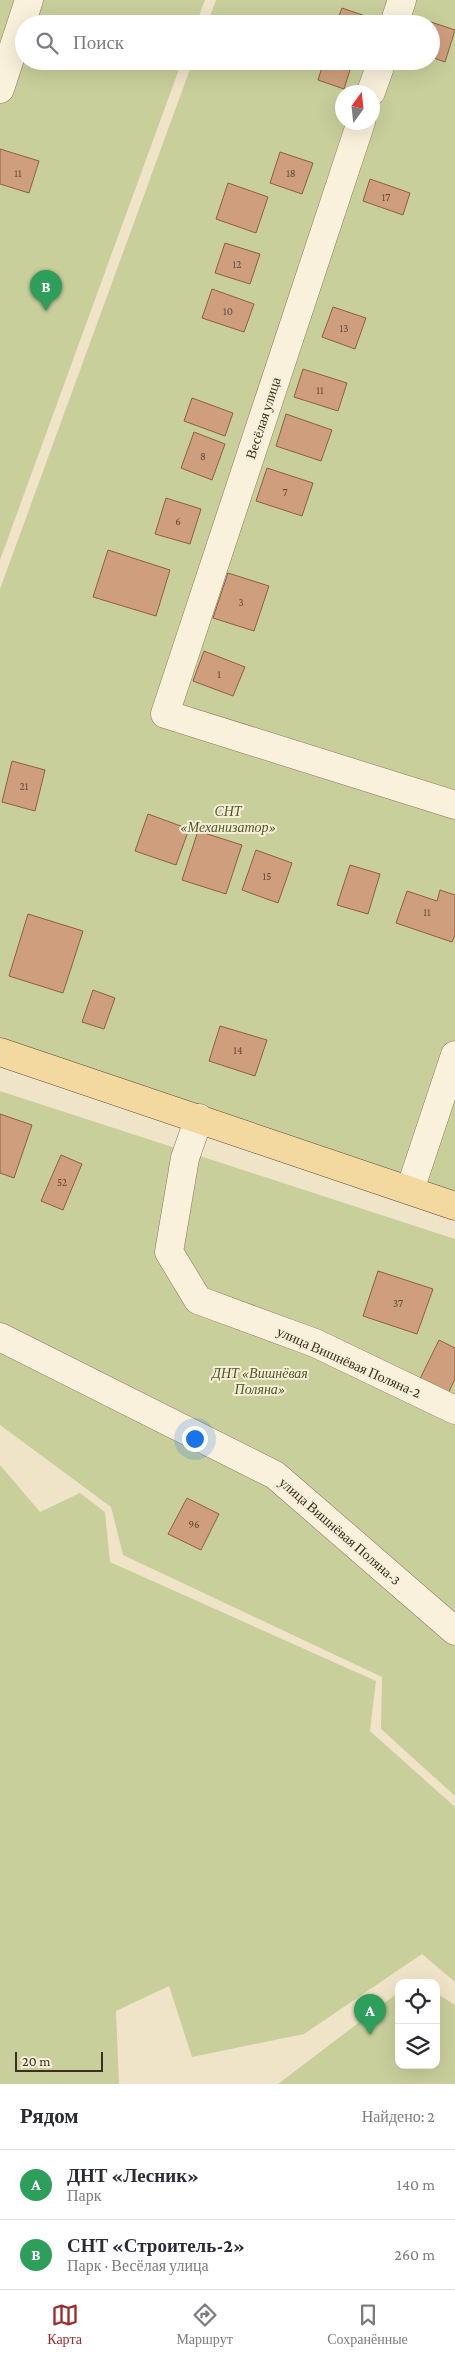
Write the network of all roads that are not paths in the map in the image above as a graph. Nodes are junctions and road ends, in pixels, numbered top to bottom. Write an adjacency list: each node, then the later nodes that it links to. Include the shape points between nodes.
1 (29, 0): 3 (street)
2 (402, 0): 4 (street)
3 (24, 15)
4 (397, 15)
5 (15, 43): 8 (street)
6 (379, 70): 7 (street)
7 (373, 85)
8 (0, 89)
9 (358, 130): 10 (street, Весёлая улица, via 165,714)
10 (455, 805)
11 (0, 1052): 13 (main road)
12 (455, 1055): 14 (street)
13 (199, 1118): 14 (main road); 17 (street, улица Вишнёвая Поляна-2, via 185,1158 169,1252 198,1300 314,1343)
14 (410, 1190): 15 (main road)
15 (455, 1206)
16 (0, 1337): 18 (street, улица Вишнёвая Поляна-3, via 275,1475)
17 (455, 1410)
18 (455, 1631)

